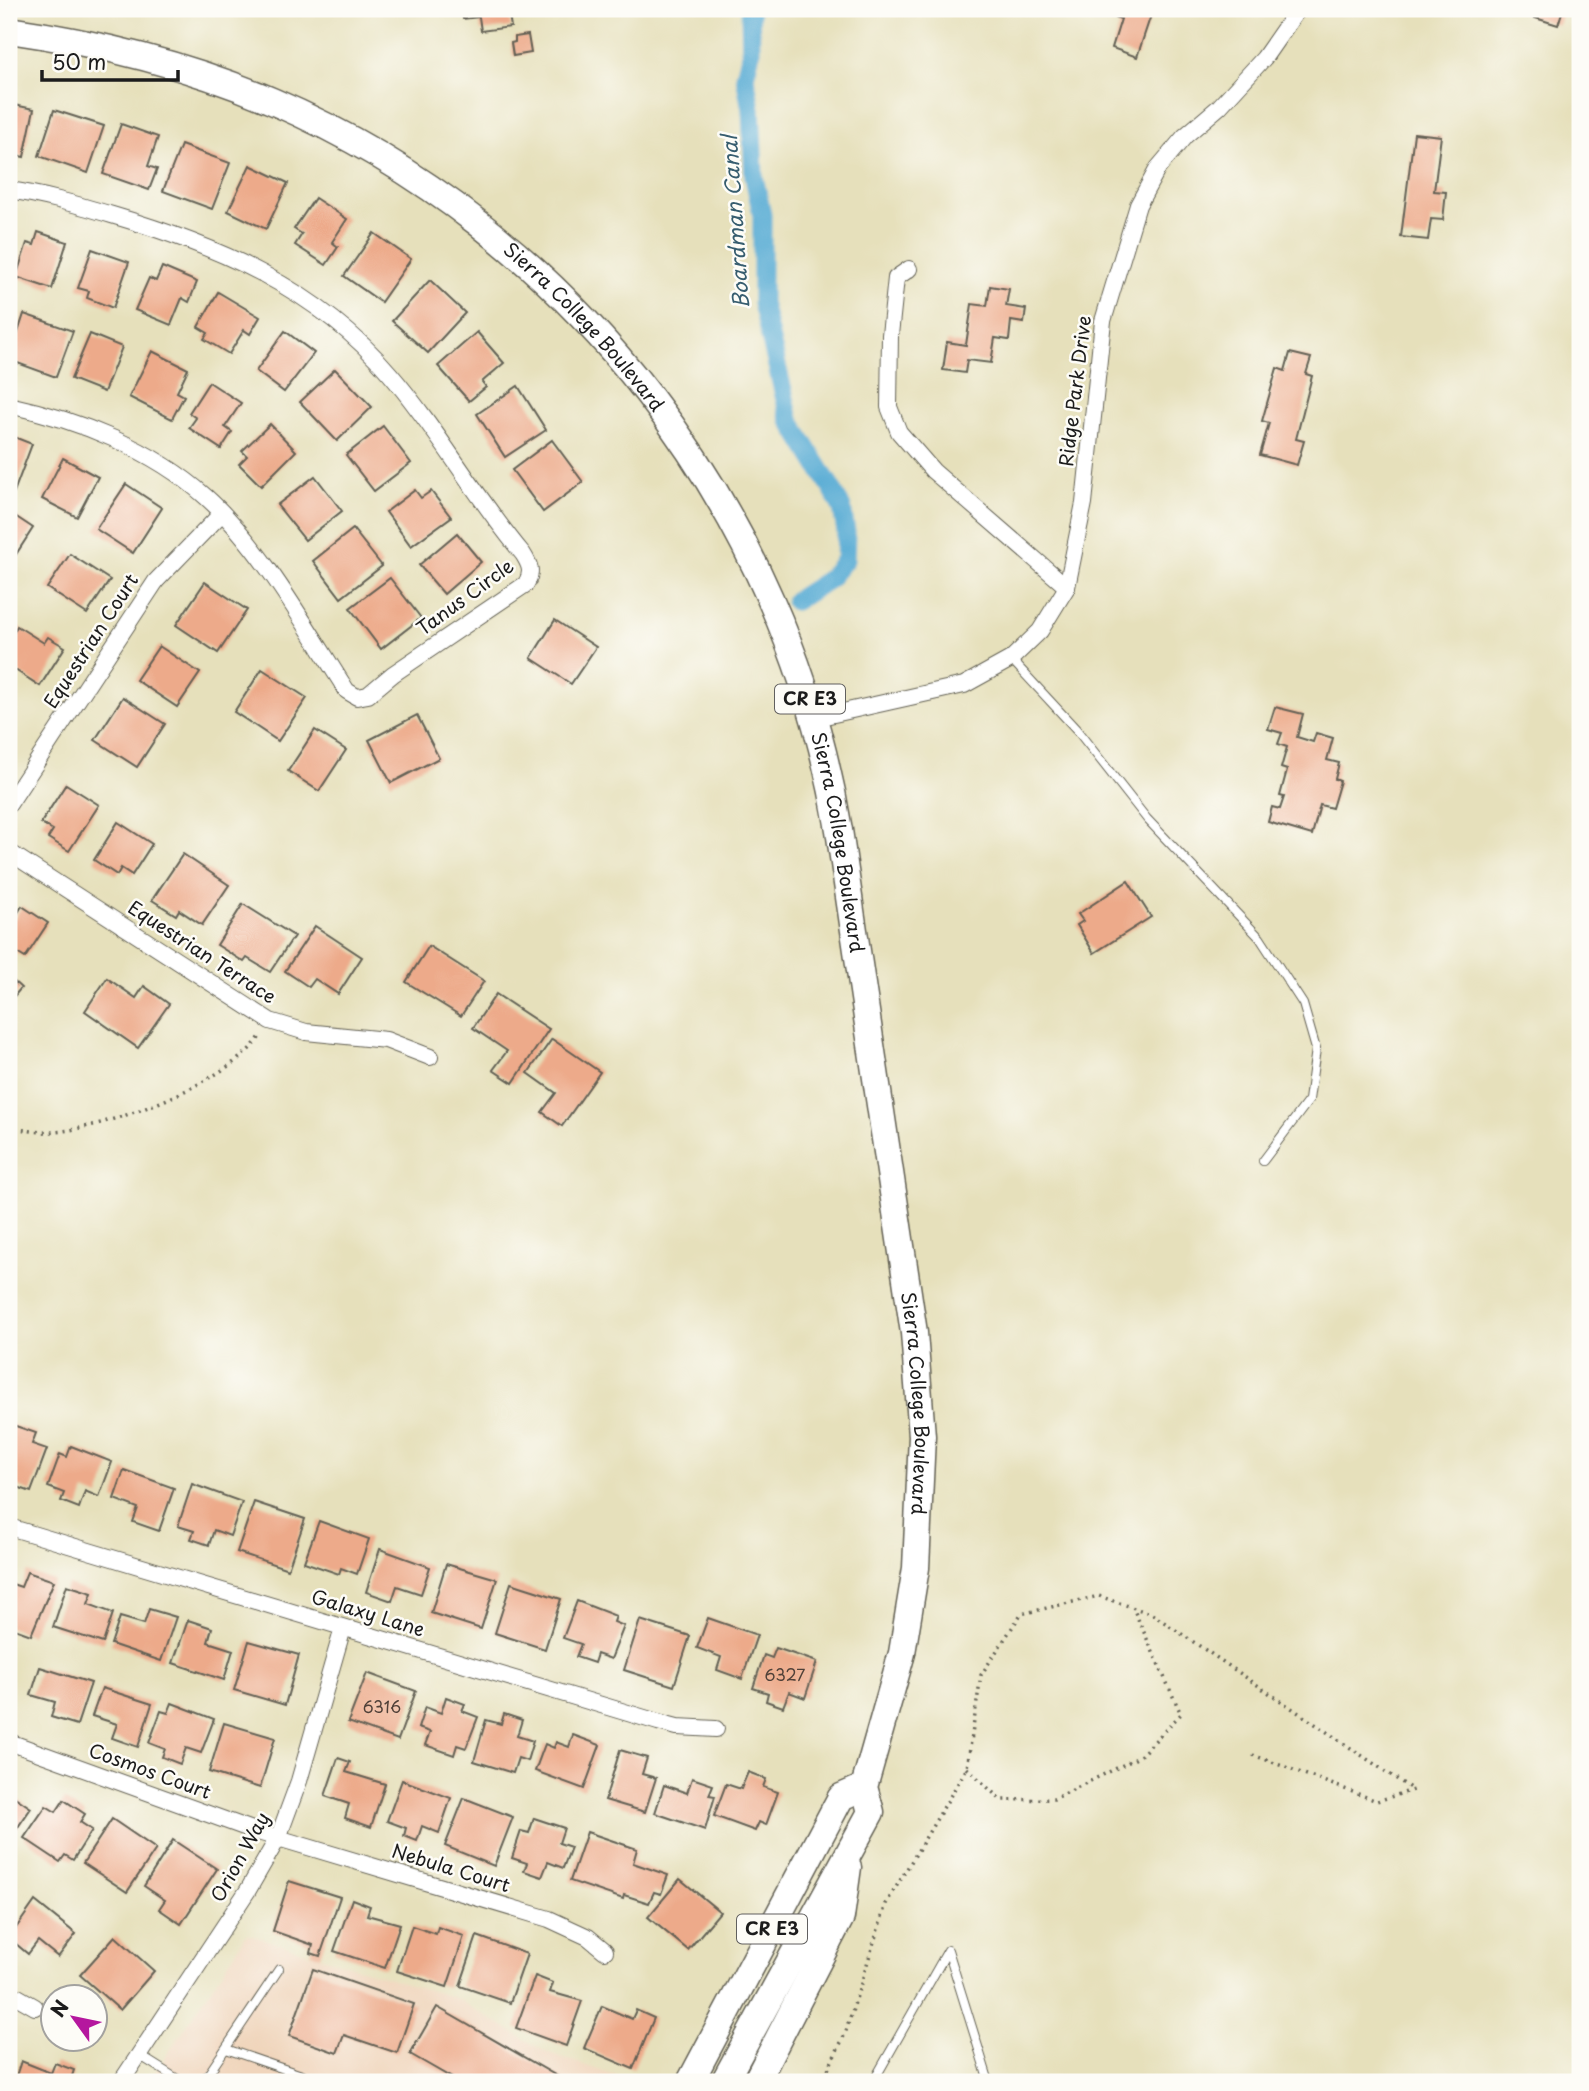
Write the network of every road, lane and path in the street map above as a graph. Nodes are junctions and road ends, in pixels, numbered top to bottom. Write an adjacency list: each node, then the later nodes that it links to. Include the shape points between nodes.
1 (1298, 9): 7 (street, Ridge Park Drive, via 1264,58 1158,168 1138,205 1103,321 1084,503)
2 (9, 30): 9 (main road, Sierra College Boulevard / CR E3, via 159,61 274,102 371,151 510,248 594,327 665,414 700,466 773,601)
3 (9, 190): 6 (street, Tanus Circle, via 200,242 240,259 309,302 365,348 408,396 523,554 531,575 526,584 379,688 357,697 347,691)
4 (909, 269): 7 (street, via 896,278 890,335 889,408 899,432 933,471)
5 (9, 405): 6 (street, Tanus Circle, via 132,448 181,477)
6 (222, 513): 10 (street, Equestrian Court, via 156,581)
7 (1067, 587): 8 (street, Ridge Park Drive, via 1040,631)
8 (1010, 659): 9 (street, Ridge Park Drive, via 964,685); 15 (lane, via 1076,729 1147,820 1260,938 1303,1004 1316,1049 1309,1100)
9 (816, 718): 23 (main road, Sierra College Boulevard / CR E3, via 836,808 905,1265 922,1436 920,1523 910,1611)
10 (9, 804)
11 (9, 852): 12 (street, Equestrian Terrace)
12 (270, 1021): 13 (street, Equestrian Terrace, via 306,1032 386,1040); 14 (path, via 255,1045 234,1063 125,1116 52,1132)
13 (430, 1057)
14 (9, 1128)
15 (1263, 1161)
16 (9, 1527): 18 (street, Galaxy Lane)
17 (1133, 1608): 21 (path, via 1152,1614 1413,1790 1377,1801); 22 (path, via 1099,1596 1021,1614 981,1675); 22 (path, via 1181,1714 1139,1757 1054,1798 1001,1800)
18 (343, 1628): 19 (street, Galaxy Lane, via 658,1723); 24 (street, Orion Way, via 299,1782)
19 (716, 1729)
20 (9, 1742): 24 (street, Cosmos Court)
21 (1253, 1755)
22 (967, 1768): 39 (path, via 886,1904 845,2034)
23 (864, 1787): 25 (main road, Sierra College Boulevard / CR E3, via 871,1812); 36 (main road, CR E3, via 841,1797)
24 (278, 1838): 26 (street, Nebula Court, via 549,1919 588,1937); 31 (street, Orion Way)
25 (849, 1855): 37 (main road, Sierra College Boulevard / CR E3); 38 (main road, via 841,1917)
26 (605, 1951)
27 (279, 1969): 30 (lane)
28 (9, 1992): 29 (street)
29 (35, 2007)
30 (226, 2049): 34 (lane); 35 (lane)
31 (139, 2055): 32 (street, Orion Way); 33 (lane)
32 (121, 2082)
33 (181, 2082)
34 (203, 2082)
35 (322, 2082)
36 (690, 2082)
37 (724, 2082)
38 (756, 2082)
39 (822, 2082)
40 (873, 2082): 41 (lane, via 948,1950)
41 (989, 2082)

